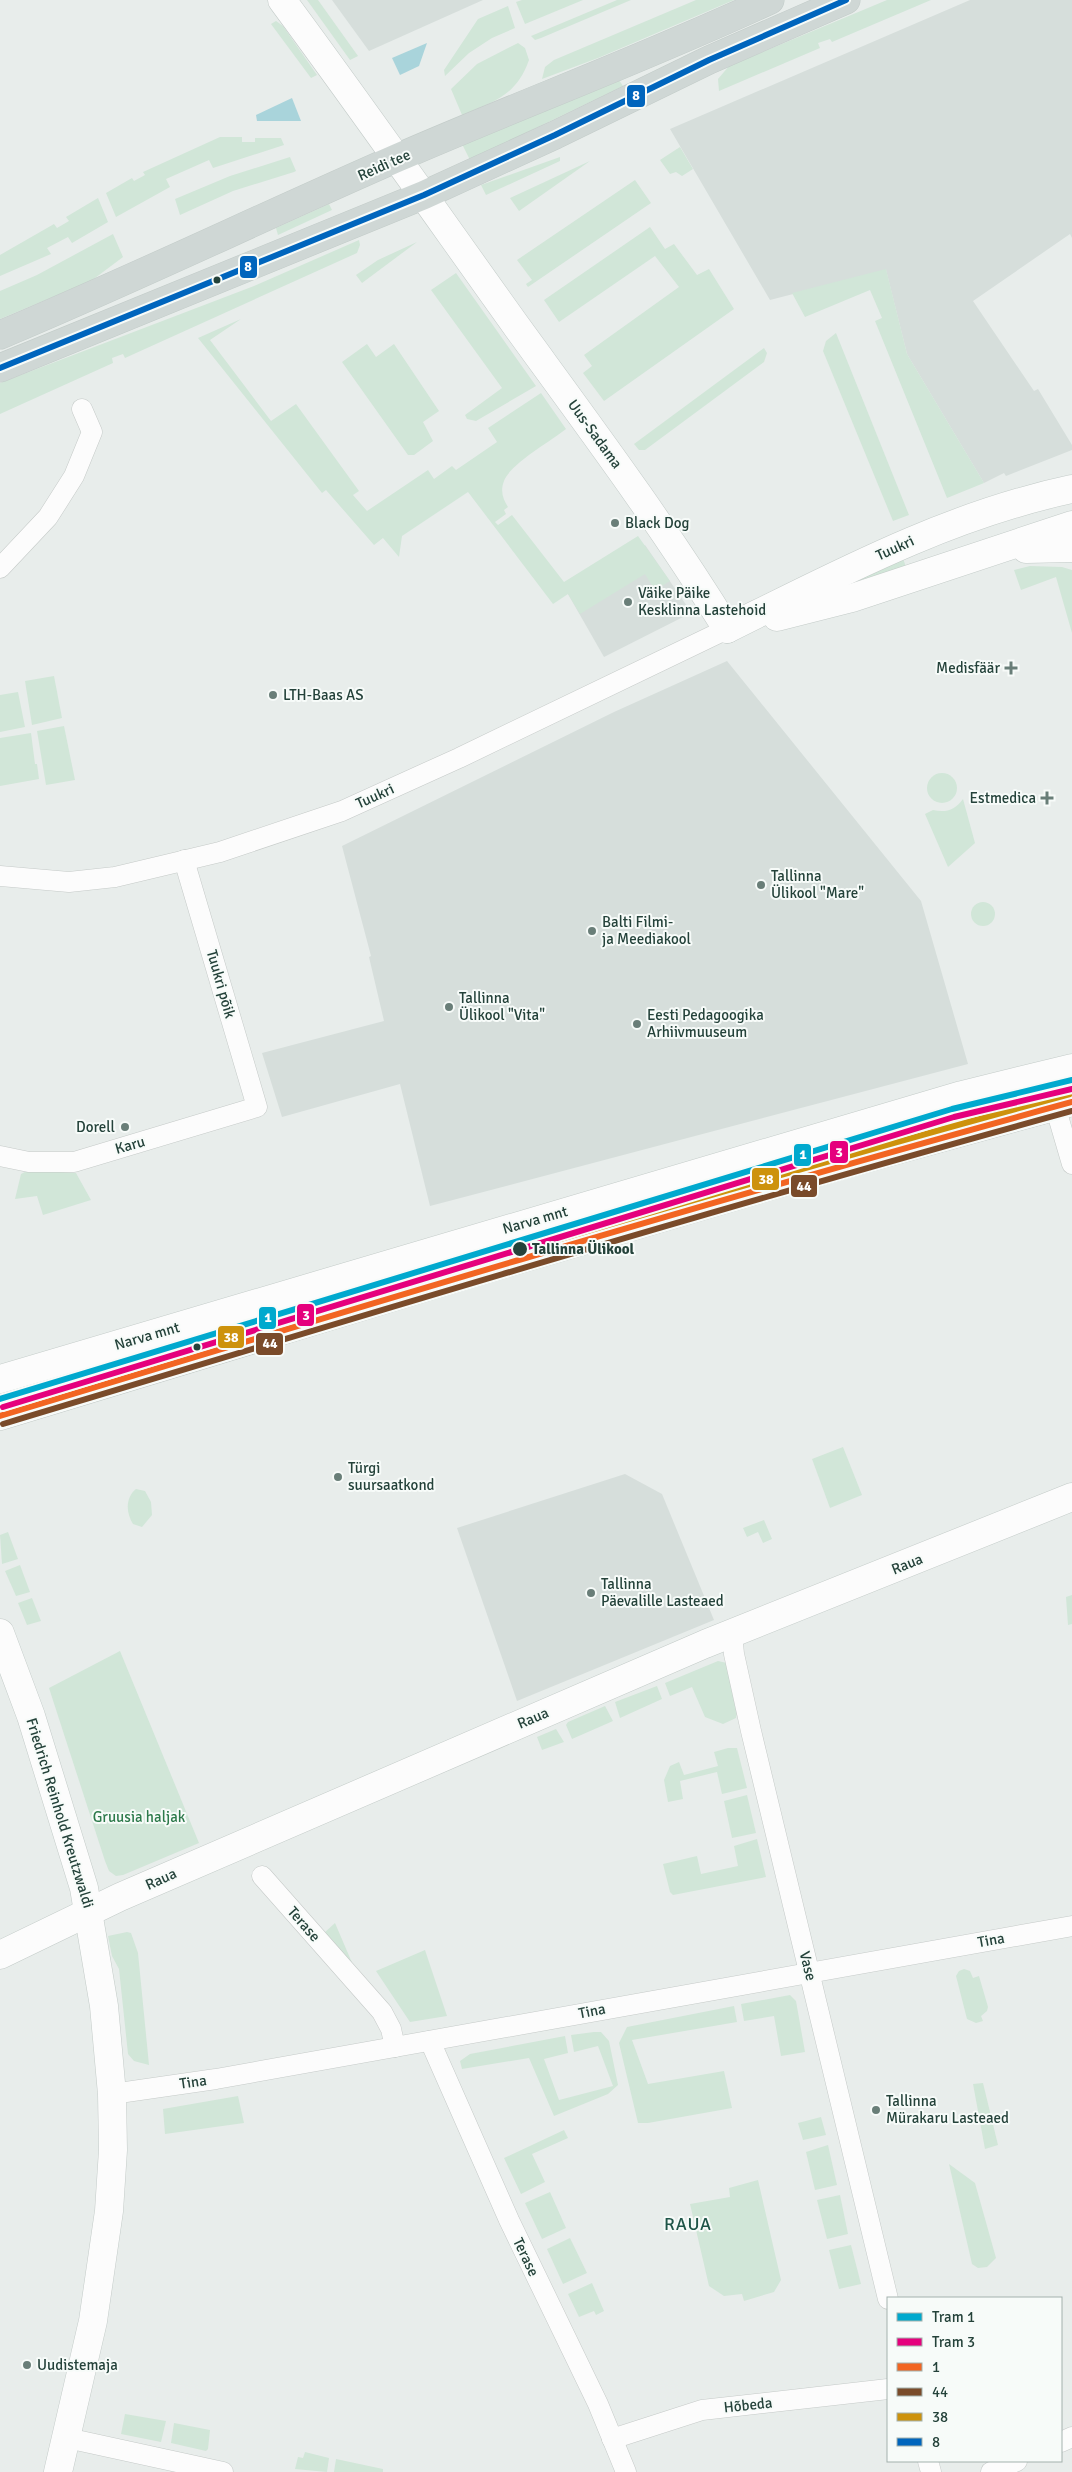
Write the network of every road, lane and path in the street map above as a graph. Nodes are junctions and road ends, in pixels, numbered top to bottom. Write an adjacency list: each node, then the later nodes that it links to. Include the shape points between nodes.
1 (282, 0): 4 (street, Uus-Sadama)
2 (770, 0): 4 (main road, Reidi tee)
3 (846, 0): 5 (main road, via 709,60)
4 (397, 158): 5 (street, Uus-Sadama); 6 (main road, Reidi tee, via 98,294)
5 (424, 195): 7 (main road); 14 (street, Uus-Sadama, via 622,472)
6 (0, 334)
7 (0, 368)
8 (82, 409): 13 (street, via 92,432 74,476 48,518)
9 (1072, 488): 14 (street, Tuukri, via 948,524)
10 (1072, 525): 12 (street, Tuukri)
11 (1072, 548): 12 (street)
12 (992, 551): 14 (street, Tuukri, via 852,598)
13 (0, 568)
14 (727, 629): 15 (street, Tuukri, via 342,811 220,852)
15 (184, 860): 16 (street, Tuukri, via 115,876 69,882); 19 (street, Tuukri põik)
16 (0, 876)
17 (1072, 1068): 22 (street, Narva mnt, via 953,1098)
18 (1064, 1104): 21 (street); 23 (street, via 848,1163 496,1266)
19 (257, 1108): 20 (street, Karu, via 74,1162 29,1162)
20 (0, 1156)
21 (1072, 1164)
22 (0, 1379)
23 (0, 1416)
24 (1072, 1497): 26 (street, Raua)
25 (0, 1632): 28 (street, Friedrich Reinhold Kreutzwaldi, via 31,1716)
26 (732, 1633): 28 (street, Raua, via 256,1837); 31 (street, Vase, via 751,1731)
27 (262, 1876): 33 (street, Terase, via 382,2012)
28 (90, 1912): 30 (street, Raua); 34 (street, Friedrich Reinhold Kreutzwaldi, via 104,2006)
29 (1072, 1926): 31 (street, Tina)
30 (0, 1955)
31 (809, 1973): 32 (street, Tina); 35 (street, Vase)
32 (430, 2041): 33 (street, Tina); 38 (street, Terase, via 509,2220)
33 (395, 2047): 34 (street, Tina)
34 (112, 2094): 37 (street, Friedrich Reinhold Kreutzwaldi, via 109,2211 93,2321)
35 (888, 2297)
36 (887, 2390): 38 (street, Hõbeda, via 702,2410)
37 (67, 2438): 40 (street, Friedrich Reinhold Kreutzwaldi); 41 (street)
38 (612, 2439): 42 (street, Terase)
39 (1015, 2462): 43 (street)
40 (58, 2472)
41 (224, 2472)
42 (626, 2472)
43 (990, 2472)

